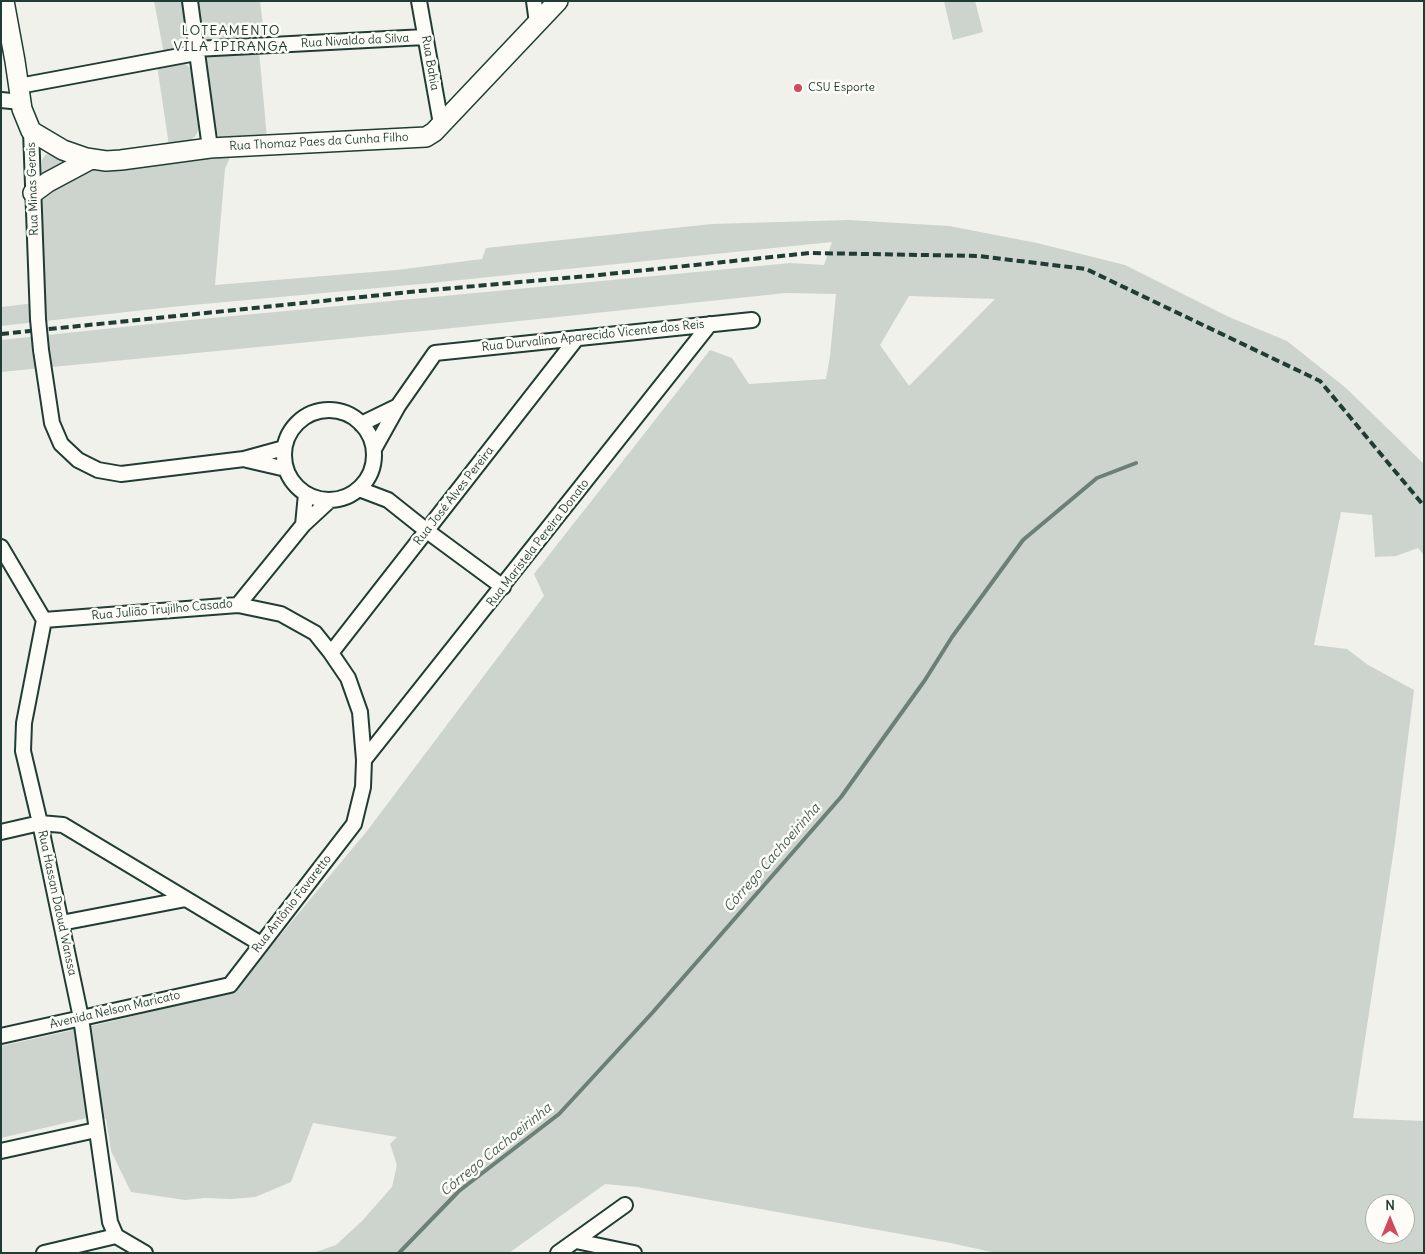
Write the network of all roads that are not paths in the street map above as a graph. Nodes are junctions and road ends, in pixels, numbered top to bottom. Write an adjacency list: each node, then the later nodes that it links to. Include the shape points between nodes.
1 (4, 1): 9 (street, Rua Minas Gerais)
2 (190, 1): 8 (street)
3 (419, 1): 7 (street, Rua Bahia)
4 (534, 1): 6 (street)
5 (558, 1): 6 (street, Rua Thomaz Paes da Cunha Filho)
6 (537, 23): 11 (street, Rua Thomaz Paes da Cunha Filho)
7 (425, 37): 8 (street, Rua Nivaldo da Silva); 11 (street, Rua Bahia)
8 (196, 51): 9 (street, Rua Nivaldo da Silva); 13 (street)
9 (20, 94): 10 (street, Rua Nivaldo da Silva); 12 (street, Rua Minas Gerais)
10 (1, 100)
11 (441, 124): 13 (street, Rua Thomaz Paes da Cunha Filho, via 432,134 422,137)
12 (31, 131): 14 (street, Rua Thomaz Paes da Cunha Filho, via 63,150); 15 (street, Rua Minas Gerais)
13 (210, 148): 14 (street, Rua Thomaz Paes da Cunha Filho, via 121,160)
14 (91, 159): 15 (street)
15 (33, 193): 23 (street, Rua Minas Gerais, bridge, via 38,319 52,423 61,444 78,460 98,470 121,474)
16 (752, 320): 17 (street, Rua Durvalino Aparecido Vicente dos Reis)
17 (710, 324): 18 (street, Rua Durvalino Aparecido Vicente dos Reis); 33 (street, Rua Maristela Pereira Donato)
18 (577, 338): 19 (street, Rua Durvalino Aparecido Vicente dos Reis, via 435,353); 31 (street, Rua José Alves Pereira)
19 (398, 406): 20 (street); 22 (street)
20 (361, 424): 21 (street, via 340,411 315,412 294,426); 22 (street)
21 (284, 448): 23 (street); 24 (street)
22 (374, 449): 25 (street)
23 (244, 459): 24 (street)
24 (286, 469): 27 (street)
25 (371, 471): 26 (street); 29 (street)
26 (359, 489): 28 (street, via 345,497); 29 (street)
27 (306, 494): 28 (street); 30 (street)
28 (330, 500): 30 (street, Rua Julião Trujilho Casado)
29 (388, 500): 31 (street)
30 (303, 524): 34 (street, Rua Julião Trujilho Casado)
31 (426, 531): 33 (street); 36 (street, Rua José Alves Pereira)
32 (1, 547): 35 (street)
33 (503, 587): 37 (street, Rua Maristela Pereira Donato)
34 (238, 605): 35 (street, Rua Julião Trujilho Casado); 36 (street, via 281,614 315,634)
35 (44, 620): 38 (street, Rua Hassan Daoud Wanssa, via 24,723 23,751)
36 (331, 653): 37 (street, via 348,678 360,712)
37 (364, 760): 42 (street, Rua Antônio Favaretto, via 363,787 354,824)
38 (40, 823): 39 (street); 40 (street, via 63,825); 41 (street, Rua Hassan Daoud Wanssa)
39 (1, 832)
40 (186, 899): 41 (street); 42 (street)
41 (61, 923): 44 (street, Rua Hassan Daoud Wanssa)
42 (261, 944): 43 (street, Rua Antônio Favaretto)
43 (230, 985): 44 (street, Avenida Nelson Maricato)
44 (81, 1018): 45 (street, Avenida Nelson Maricato); 46 (street, Rua Hassan Daoud Wanssa)
45 (1, 1036)
46 (96, 1130): 47 (street); 49 (street, Rua Hassan Daoud Wanssa, via 110,1222)
47 (1, 1151)
48 (625, 1205): 50 (street)
49 (116, 1236): 51 (street); 52 (street)
50 (576, 1241): 53 (street); 54 (street)
51 (44, 1253)
52 (145, 1253)
53 (558, 1253)
54 (634, 1253)

